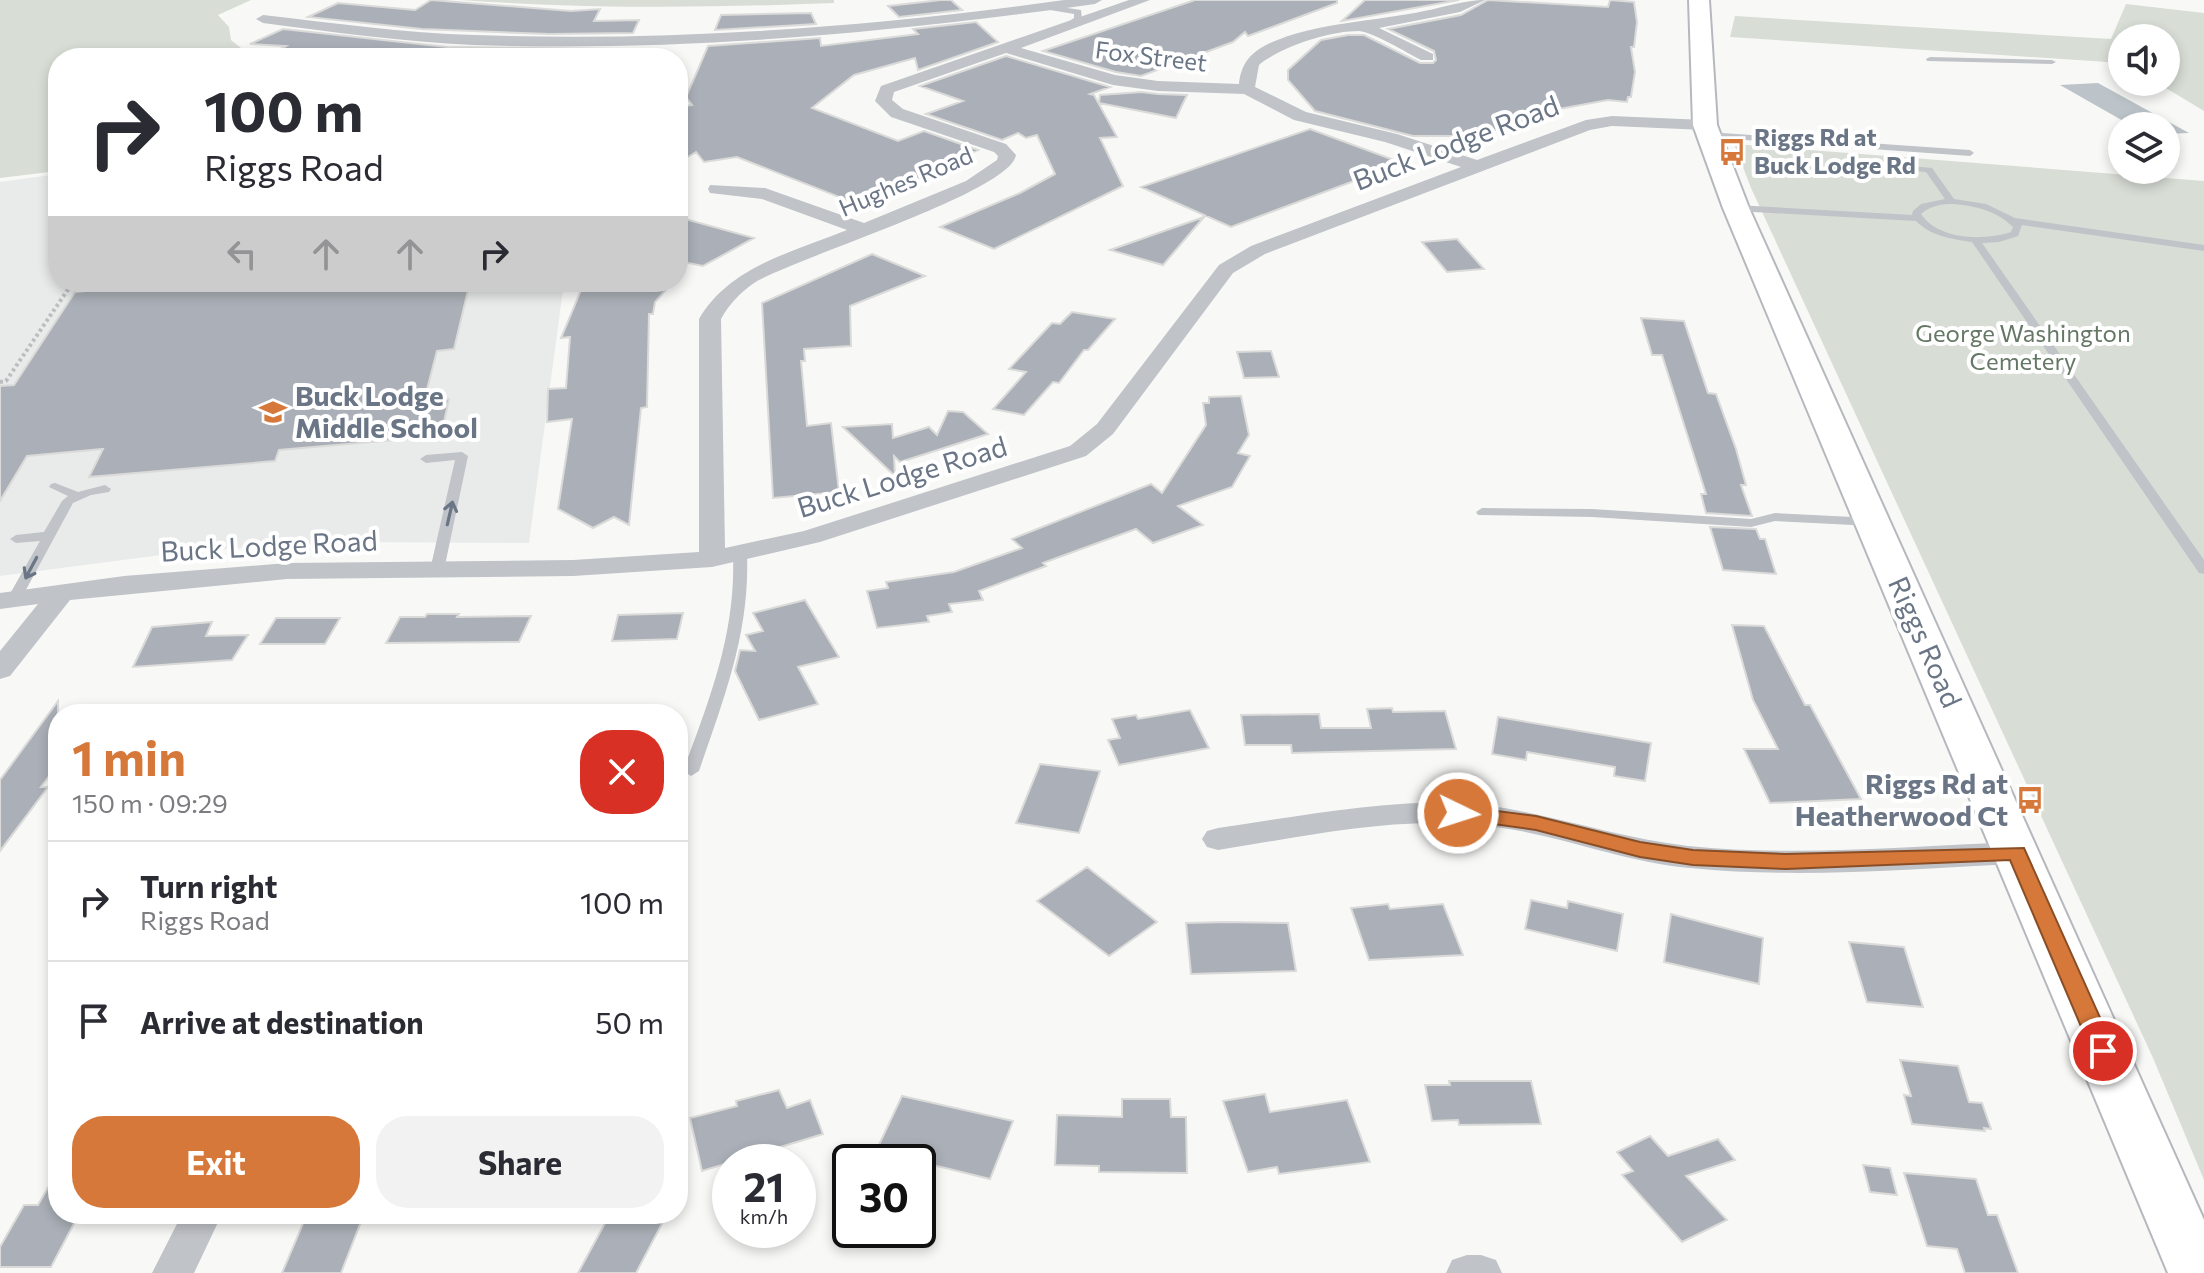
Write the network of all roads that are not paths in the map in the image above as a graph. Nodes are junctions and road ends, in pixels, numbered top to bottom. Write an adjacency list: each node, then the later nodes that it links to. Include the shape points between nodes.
1 (1095, 0): 5 (street)
2 (1143, 0): 7 (street, Hughes Road)
3 (1478, 0): 8 (street)
4 (1699, 0): 18 (main road, Riggs Road)
5 (1043, 7): 7 (lane, via 1075,10 1079,14); 9 (street, via 864,22 769,37)
6 (263, 19): 10 (street)
7 (1071, 24): 13 (street, Hughes Road)
8 (1365, 27): 14 (street); 17 (street, via 1263,53 1249,68)
9 (677, 39): 10 (street); 12 (street)
10 (475, 40): 11 (street)
11 (464, 48)
12 (672, 48)
13 (1006, 48): 17 (street, Fox Street, via 1113,80); 27 (street, Hughes Road, via 894,85 883,101 897,113 1000,148 1006,162 972,185)
14 (1427, 57)
15 (1930, 59): 16 (lane)
16 (2052, 62)
17 (1247, 89): 21 (street, via 1300,116)
18 (1707, 130): 19 (lane); 21 (street, Buck Lodge Road, via 1599,122); 24 (main road, Riggs Road)
19 (1970, 153)
20 (1863, 165): 23 (lane, via 1929,170)
21 (1480, 167): 38 (street, Buck Lodge Road, via 1237,260 1105,429 1078,451 811,537)
22 (717, 189): 27 (street, via 765,194)
23 (1952, 202): 25 (lane, via 1923,206); 26 (lane, via 1989,208)
24 (1736, 208): 25 (lane); 35 (main road, Riggs Road)
25 (1917, 218): 28 (lane, via 1938,232)
26 (2015, 221): 28 (lane, via 2015,234); 29 (lane)
27 (862, 229): 39 (street, Hughes Road, via 750,277 730,290 710,319)
28 (1975, 240): 41 (lane)
29 (2204, 248)
30 (426, 459): 40 (lane, one-way to 30, via 462,456)
31 (55, 487): 33 (lane)
32 (105, 489): 33 (lane)
33 (78, 496): 36 (lane, via 68,501)
34 (1482, 512): 35 (lane, via 1751,523 1775,517)
35 (1873, 522): 47 (main road, Riggs Road)
36 (47, 536): 37 (lane); 43 (lane, one-way to 43)
37 (16, 539)
38 (740, 554): 39 (street, Buck Lodge Road); 45 (lane, via 743,576 734,639)
39 (712, 559): 40 (street, Buck Lodge Road)
40 (437, 570): 42 (street, Buck Lodge Road, via 227,575)
41 (2204, 570)
42 (61, 593): 43 (street, Buck Lodge Road); 44 (street)
43 (7, 600)
44 (0, 670)
45 (691, 771)
46 (1218, 839): 47 (street, via 1438,812 1536,823 1693,858 1786,862)
47 (2017, 853): 52 (main road, Riggs Road)
48 (197, 1224): 49 (street)
49 (173, 1273)
50 (1467, 1273): 51 (street)
51 (1481, 1273)
52 (2198, 1273)

